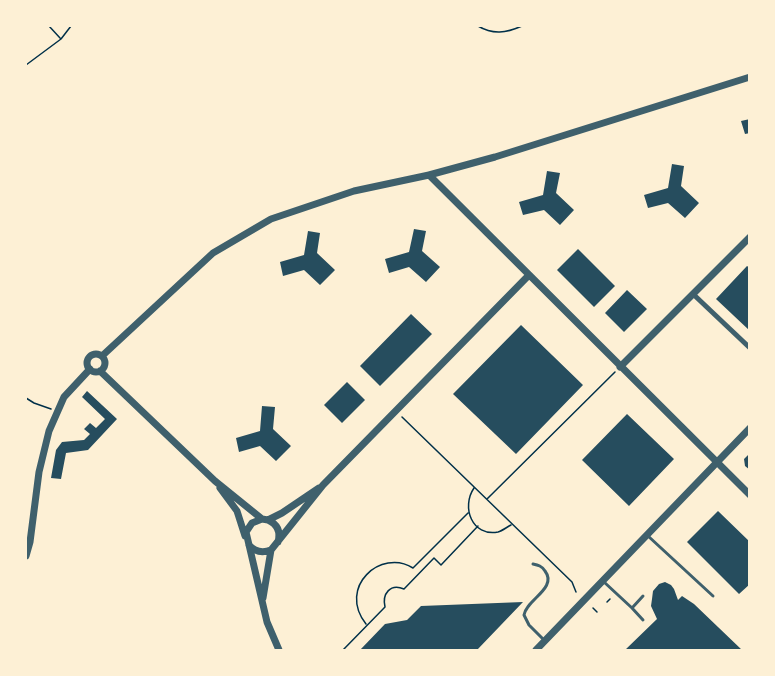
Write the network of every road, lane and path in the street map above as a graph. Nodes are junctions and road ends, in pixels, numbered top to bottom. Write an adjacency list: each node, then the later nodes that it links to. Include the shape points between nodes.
1 (49, 26): 5 (path)
2 (71, 26): 5 (path)
3 (478, 26): 4 (path, via 490,33)
4 (522, 26)
5 (61, 39): 6 (path)
6 (26, 65)
7 (750, 77): 8 (street)
8 (429, 175): 10 (street); 13 (street, via 354,191 271,219 213,253)
9 (750, 237): 11 (street)
10 (529, 275): 14 (street); 23 (street)
11 (693, 294): 12 (street); 14 (street)
12 (750, 348)
13 (102, 356): 15 (street, via 89,358); 16 (street, via 105,364)
14 (620, 367): 21 (street); 26 (path)
15 (90, 369): 16 (street); 18 (street, via 64,397)
16 (100, 371): 22 (street)
17 (26, 399): 18 (path)
18 (58, 410): 35 (street, via 39,472)
19 (402, 417): 24 (path)
20 (750, 428): 21 (street)
21 (716, 462): 25 (street); 31 (street)
22 (215, 481): 28 (street); 32 (street, via 237,511)
23 (323, 485): 28 (street, via 282,513); 33 (street)
24 (475, 488): 26 (path); 27 (path)
25 (750, 495)
26 (487, 499): 29 (path)
27 (468, 513): 30 (path); 48 (path, via 413,567 399,562 369,572 355,599)
28 (265, 519): 32 (street, via 248,527); 33 (street, via 277,526)
29 (512, 524): 30 (path, via 497,532); 38 (path, via 572,582)
30 (478, 526): 48 (path, via 441,565 434,558 404,589 386,592 385,607)
31 (647, 534): 37 (street); 40 (lane)
32 (247, 540): 34 (street, via 256,551); 41 (street)
33 (278, 542): 34 (street)
34 (271, 550): 41 (street)
35 (26, 556)
36 (532, 564): 49 (lane, via 546,571 548,582 524,615)
37 (603, 581): 45 (lane); 49 (street)
38 (576, 592)
39 (643, 596): 45 (lane)
40 (713, 596)
41 (263, 598): 50 (street, via 267,622)
42 (610, 598): 43 (path)
43 (607, 602)
44 (592, 608): 46 (path)
45 (632, 608): 47 (lane)
46 (597, 612)
47 (643, 620)
48 (367, 625): 51 (path)
49 (545, 641): 52 (street)
50 (279, 651)
51 (343, 651)
52 (536, 651)

